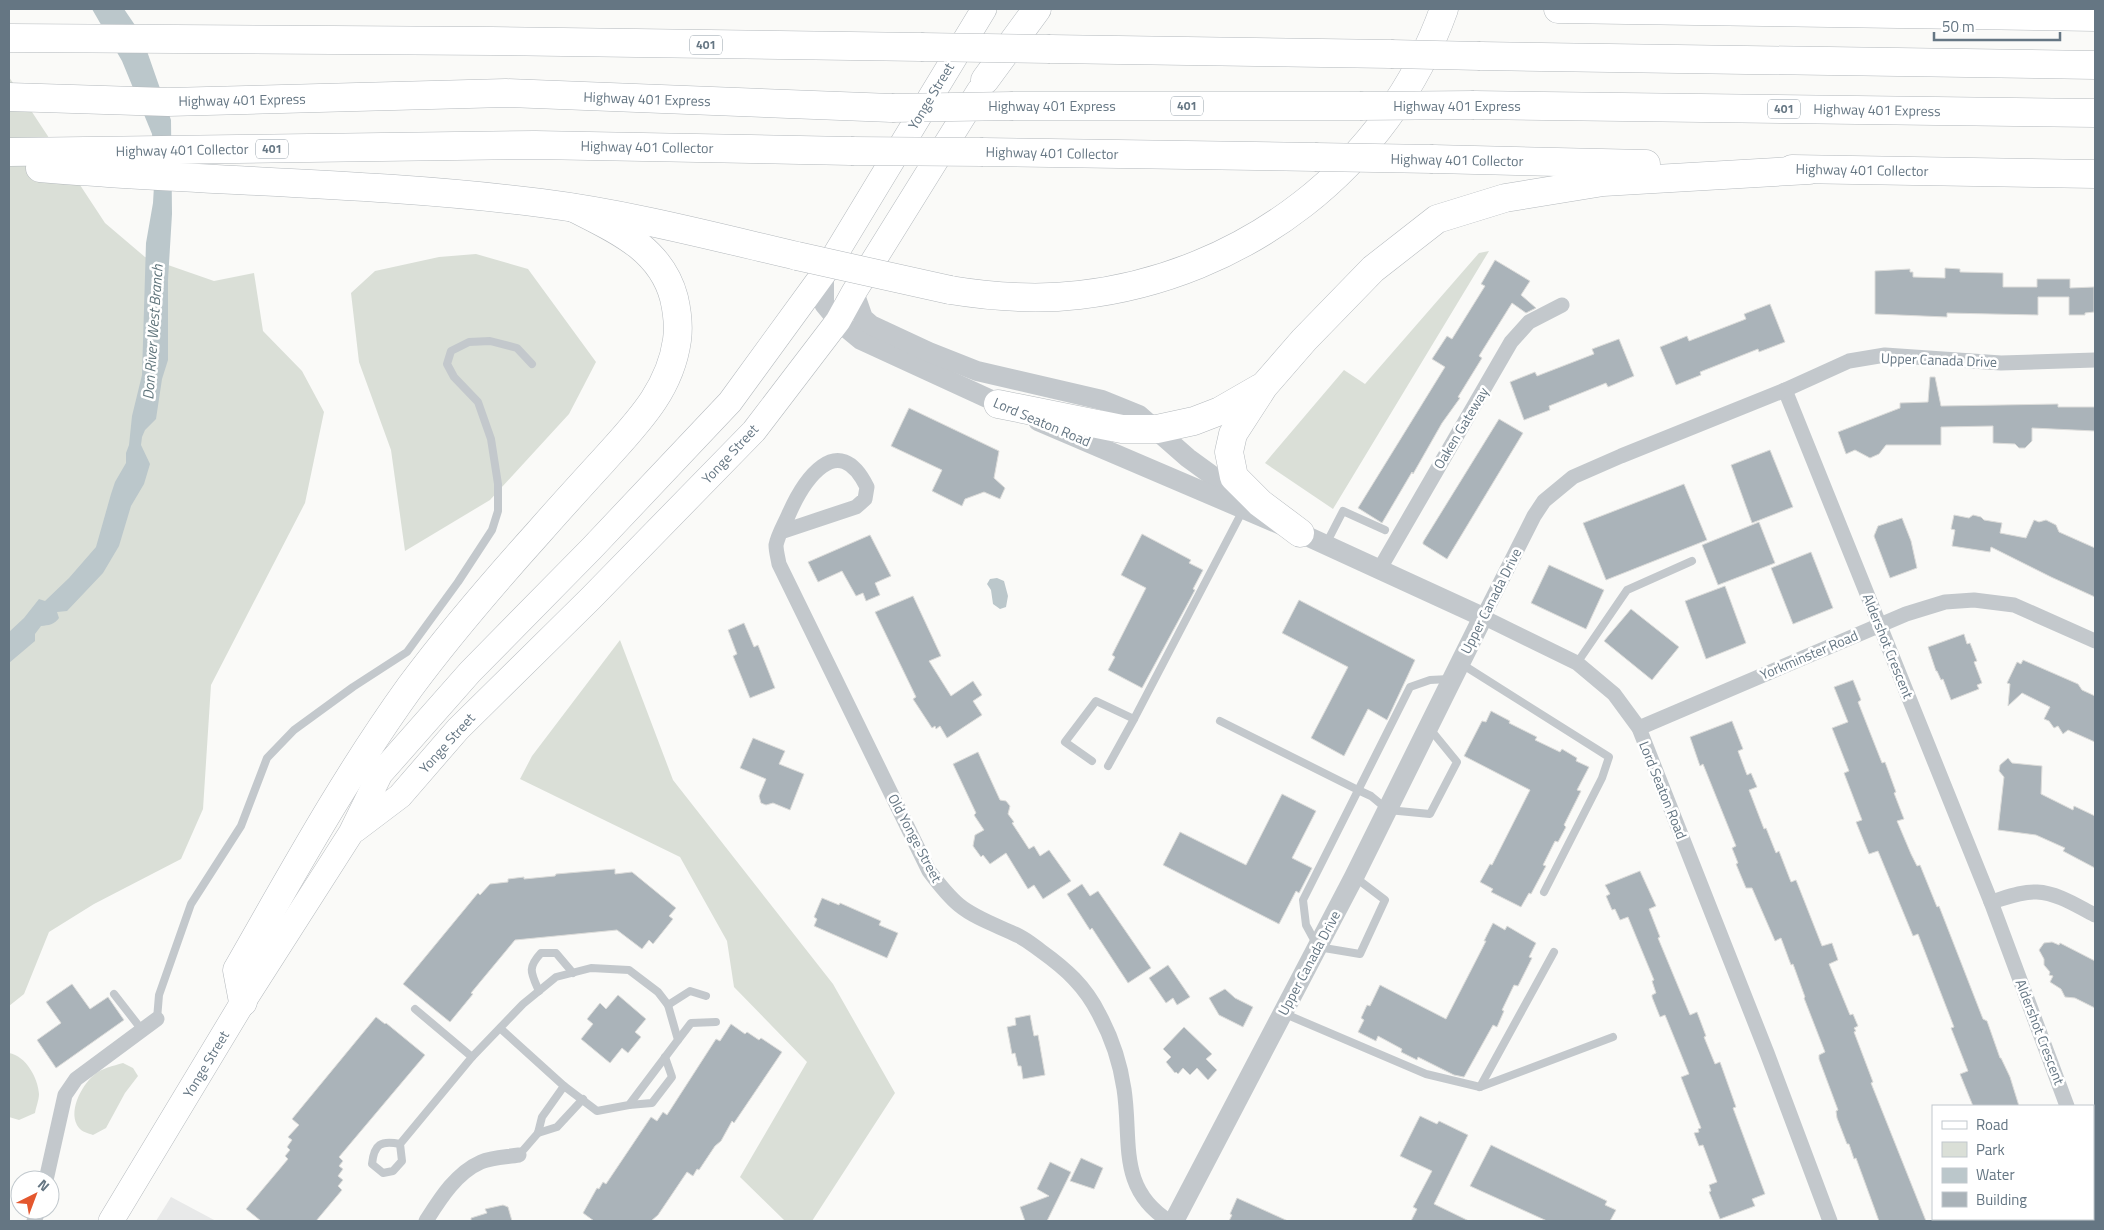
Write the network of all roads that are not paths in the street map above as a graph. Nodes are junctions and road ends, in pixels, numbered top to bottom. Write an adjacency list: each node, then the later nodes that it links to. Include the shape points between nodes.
1 (984, 9): 17 (main road, Yonge Street)
2 (1027, 9): 9 (main road, Yonge Street)
3 (1037, 9): 9 (highway)
4 (1444, 9): 16 (highway, bridge, via 1409,86 1349,164 1304,202 1249,240 1208,261 1144,283 1101,292 1032,298 981,295)
5 (1558, 9): 6 (highway)
6 (2095, 17)
7 (9, 38): 8 (highway, 401, bridge, via 491,41)
8 (2095, 65)
9 (985, 80): 18 (main road, Yonge Street)
10 (9, 97): 11 (highway, Highway 401 Express / 401, bridge, via 168,102 506,93 892,108 1474,105)
11 (2095, 113)
12 (9, 152): 14 (highway, Highway 401 Collector / 401, bridge, via 534,145 1561,161)
13 (9, 165): 16 (highway, via 122,175 435,193)
14 (1809, 170): 15 (highway, Highway 401 Collector / 401); 23 (highway, via 1603,182 1505,198 1437,219 1373,269)
15 (2095, 174)
16 (574, 208): 58 (highway, via 636,242 666,276 678,321 678,338 668,376 644,415 464,618 368,747 237,970)
17 (824, 273): 20 (street, Lord Seaton Road, via 824,304); 47 (main road, Yonge Street, via 730,402 470,672 380,774)
18 (854, 292): 20 (main road, Yonge Street); 26 (street, Lord Seaton Road, via 863,318 871,325 929,352 978,371 1102,400 1139,415)
19 (1562, 305): 33 (street, Oaken Gateway, via 1529,322 1511,342)
20 (838, 321): 25 (street, Lord Seaton Road, via 861,340); 47 (main road, Yonge Street, via 754,431 458,729 400,796)
21 (2095, 360): 24 (street, Upper Canada Drive, via 2001,363 1885,356 1849,361)
22 (532, 364): 62 (lane, via 516,348 490,341 469,342 451,351 447,364 454,377 478,402 491,439 498,484 498,511 492,530 407,652 294,730 267,758 241,826 192,904 159,995)
23 (1264, 386): 26 (highway, via 1202,418); 30 (highway, via 1233,434 1228,452 1231,466 1234,477 1244,488)
24 (1785, 390): 34 (street, Upper Canada Drive, via 1574,477 1544,501 1534,516); 35 (street, Aldershot Crescent)
25 (998, 404): 26 (highway, via 1122,428); 27 (street, Lord Seaton Road)
26 (1157, 429): 30 (street, Lord Seaton Road, via 1188,458 1242,498)
27 (1243, 509): 30 (street, Lord Seaton Road); 39 (lane)
28 (1385, 530): 31 (lane, via 1343,511)
29 (781, 532): 29 (street, Old Yonge Street, via 792,506 813,473 824,463 838,460 853,465 867,487 865,499 856,507); 82 (street, Old Yonge Street, via 776,545 779,564 929,871 959,905 1022,938 1057,962 1089,995 1115,1049 1124,1087 1127,1144 1134,1181 1145,1201)
30 (1300, 533): 31 (street, Lord Seaton Road)
31 (1325, 545): 33 (street, Lord Seaton Road)
32 (1692, 561): 37 (lane, via 1627,590)
33 (1379, 570): 34 (street, Lord Seaton Road)
34 (1483, 618): 37 (street, Lord Seaton Road); 38 (street, Upper Canada Drive)
35 (1880, 625): 36 (street, Yorkminster Road, via 1945,602 1974,600 2014,605); 42 (street, Yorkminster Road); 50 (street, Aldershot Crescent)
36 (2095, 641)
37 (1577, 663): 42 (street, Lord Seaton Road, via 1614,694)
38 (1456, 671): 41 (street, Upper Canada Drive); 45 (lane, via 1410,687); 49 (lane, via 1609,758)
39 (1134, 719): 43 (lane, via 1096,700 1065,742); 44 (lane)
40 (1220, 721): 45 (lane)
41 (1429, 727): 46 (street, Upper Canada Drive); 46 (lane, via 1457,762 1430,814)
42 (1639, 728): 79 (street, Lord Seaton Road, via 1767,1053)
43 (1092, 761)
44 (1108, 766)
45 (1358, 790): 46 (lane); 52 (lane, via 1303,900 1306,925)
46 (1388, 810): 48 (street, Upper Canada Drive)
47 (351, 833): 58 (main road, Yonge Street)
48 (1354, 877): 52 (street, Upper Canada Drive); 52 (lane, via 1385,900 1360,954)
49 (1544, 892)
50 (1991, 902): 51 (street, via 2035,892 2048,893); 74 (street, Aldershot Crescent)
51 (2095, 915)
52 (1318, 947): 61 (street, Upper Canada Drive)
53 (1554, 952): 71 (lane)
54 (573, 973): 55 (lane, via 556,977); 55 (lane, via 556,954 542,953 532,962 531,974); 59 (lane, via 591,968 628,970 658,992)
55 (539, 991): 64 (lane)
56 (114, 994): 65 (lane)
57 (706, 996): 59 (lane, via 690,991)
58 (243, 1002): 80 (main road, Yonge Street)
59 (668, 1006): 67 (lane)
60 (415, 1010): 68 (lane)
61 (1283, 1013): 71 (lane, via 1426,1074); 83 (street, Upper Canada Drive)
62 (158, 1019): 65 (street)
63 (716, 1022): 67 (lane, via 691,1023)
64 (501, 1029): 68 (lane); 70 (lane)
65 (142, 1030): 78 (street, via 66,1090)
66 (1613, 1037): 71 (lane)
67 (678, 1040): 69 (lane)
68 (472, 1057): 76 (lane)
69 (665, 1057): 73 (lane); 73 (lane, via 672,1077 667,1084 652,1103)
70 (564, 1086): 72 (lane); 75 (lane, via 542,1117)
71 (1480, 1087)
72 (583, 1100): 73 (lane, via 597,1111); 75 (lane, via 557,1127)
73 (629, 1104)
74 (2068, 1105)
75 (538, 1134): 77 (lane)
76 (400, 1144): 76 (lane, via 386,1141 380,1144 373,1153 372,1164 383,1173 393,1171 402,1161)
77 (519, 1155): 81 (street, via 482,1162 462,1173)
78 (48, 1170)
79 (1823, 1219)
80 (111, 1221)
81 (426, 1221)
82 (1169, 1221)
83 (1174, 1221)

